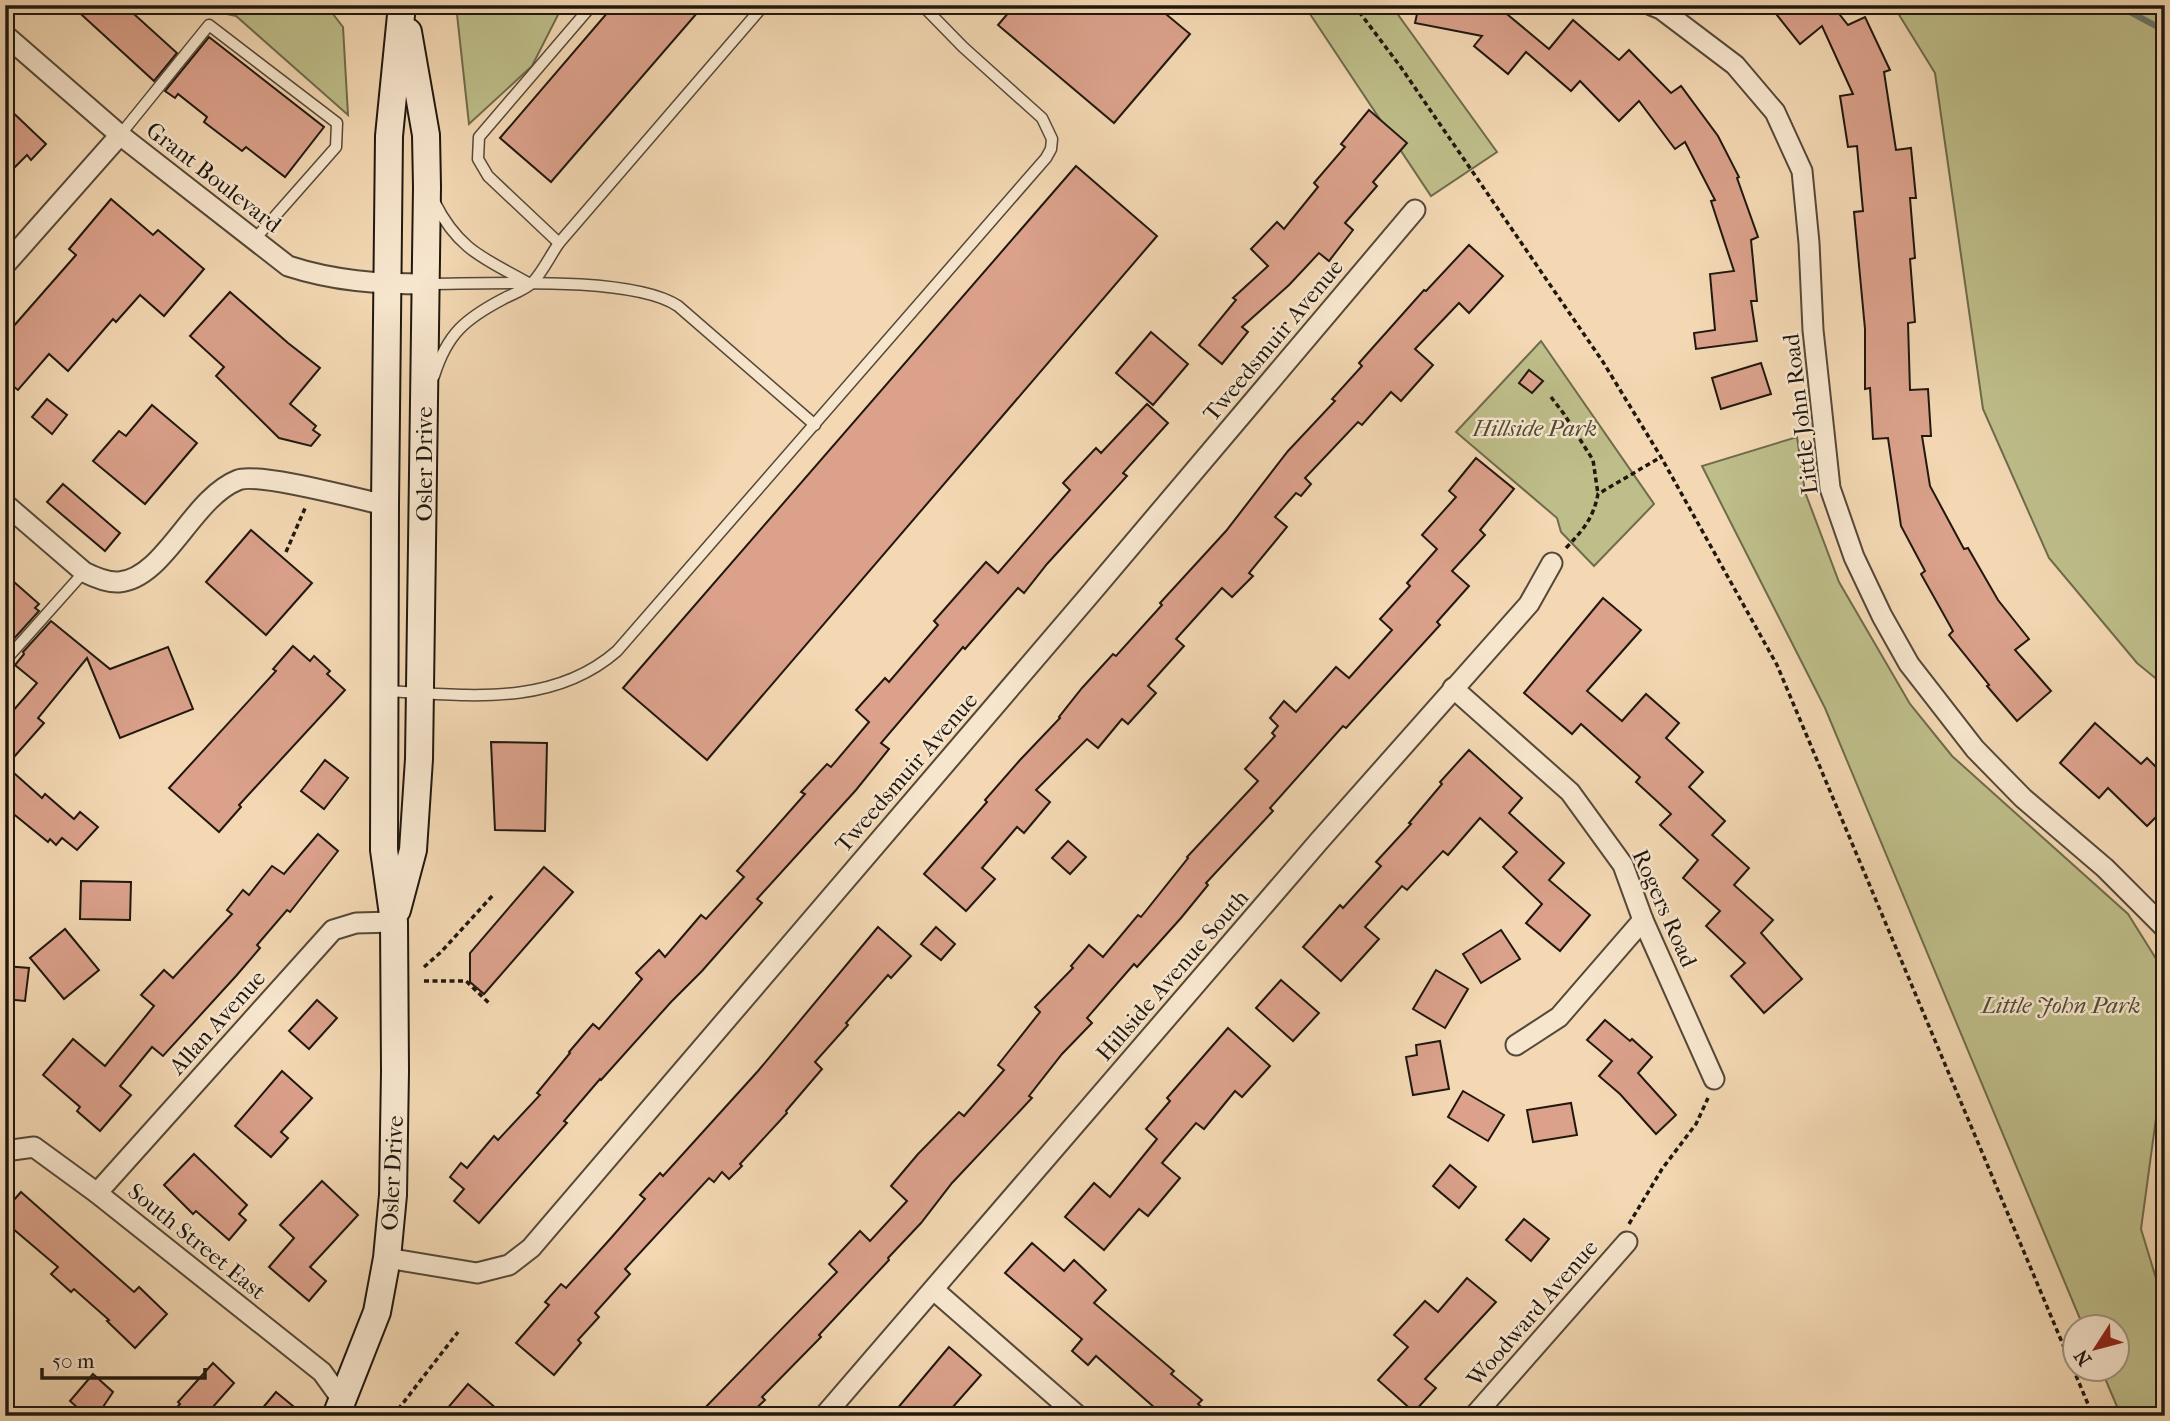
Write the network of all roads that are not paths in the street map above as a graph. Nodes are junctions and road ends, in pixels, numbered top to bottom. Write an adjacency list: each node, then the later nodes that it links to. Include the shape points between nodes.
1 (403, 5): 8 (main road, Osler Drive, via 426,135); 13 (main road, Osler Drive, via 389,136)
2 (592, 5): 11 (lane, via 479,137 478,159 488,176)
3 (764, 5): 11 (lane)
4 (922, 5): 17 (lane, via 1042,118 1051,149)
5 (1651, 5): 28 (street, Little John Road, via 1735,65 1775,112 1802,171 1830,488 1854,557 1882,616 1909,664 1975,749)
6 (5, 34): 7 (street, Grant Boulevard)
7 (120, 135): 10 (street, Grant Boulevard); 10 (lane, via 209,24 337,123 335,147); 12 (street)
8 (427, 187): 14 (main road, Osler Drive); 15 (lane, via 453,234 468,249)
9 (1415, 210): 34 (street, Tweedsmuir Avenue, via 531,1248 509,1265 477,1273)
10 (254, 240): 13 (street, Grant Boulevard, via 288,266 342,280)
11 (559, 243): 15 (lane)
12 (5, 265)
13 (388, 284): 14 (street, Grant Boulevard); 19 (main road, Osler Drive)
14 (426, 284): 15 (lane); 16 (main road, Osler Drive)
15 (531, 284): 16 (lane, via 453,333 440,356); 17 (lane, via 617,288 668,300)
16 (424, 408): 25 (main road, Osler Drive)
17 (815, 425): 25 (lane, via 605,662 569,681 528,692 478,696)
18 (5, 504): 21 (street)
19 (385, 505): 21 (street, via 264,478 241,479 215,492 151,567 135,577 119,582); 24 (main road, Osler Drive)
20 (1552, 563): 23 (street, Hillside Avenue South, via 1529,604)
21 (84, 572): 22 (lane, via 10,655)
22 (5, 651)
23 (1453, 688): 26 (street, Rogers Road, via 1570,792 1623,865); 35 (street, Hillside Avenue South)
24 (385, 691): 25 (lane); 27 (main road, Osler Drive, via 384,850)
25 (421, 693): 27 (main road, Osler Drive, via 413,850)
26 (1643, 920): 29 (street, via 1559,1017); 30 (street, Rogers Road)
27 (394, 922): 32 (street, Allan Avenue, via 356,923 333,930); 34 (main road, Osler Drive, via 396,1071)
28 (2165, 928)
29 (1516, 1045)
30 (1714, 1079)
31 (5, 1151): 32 (street, South Street East, via 34,1147)
32 (97, 1193): 36 (street, South Street East, via 322,1372)
33 (1627, 1242): 39 (street, Woodward Avenue)
34 (387, 1258): 36 (main road, Osler Drive)
35 (934, 1290): 37 (street, Hillside Avenue South); 38 (street)
36 (346, 1411)
37 (824, 1416)
38 (1078, 1416)
39 (1474, 1416)

